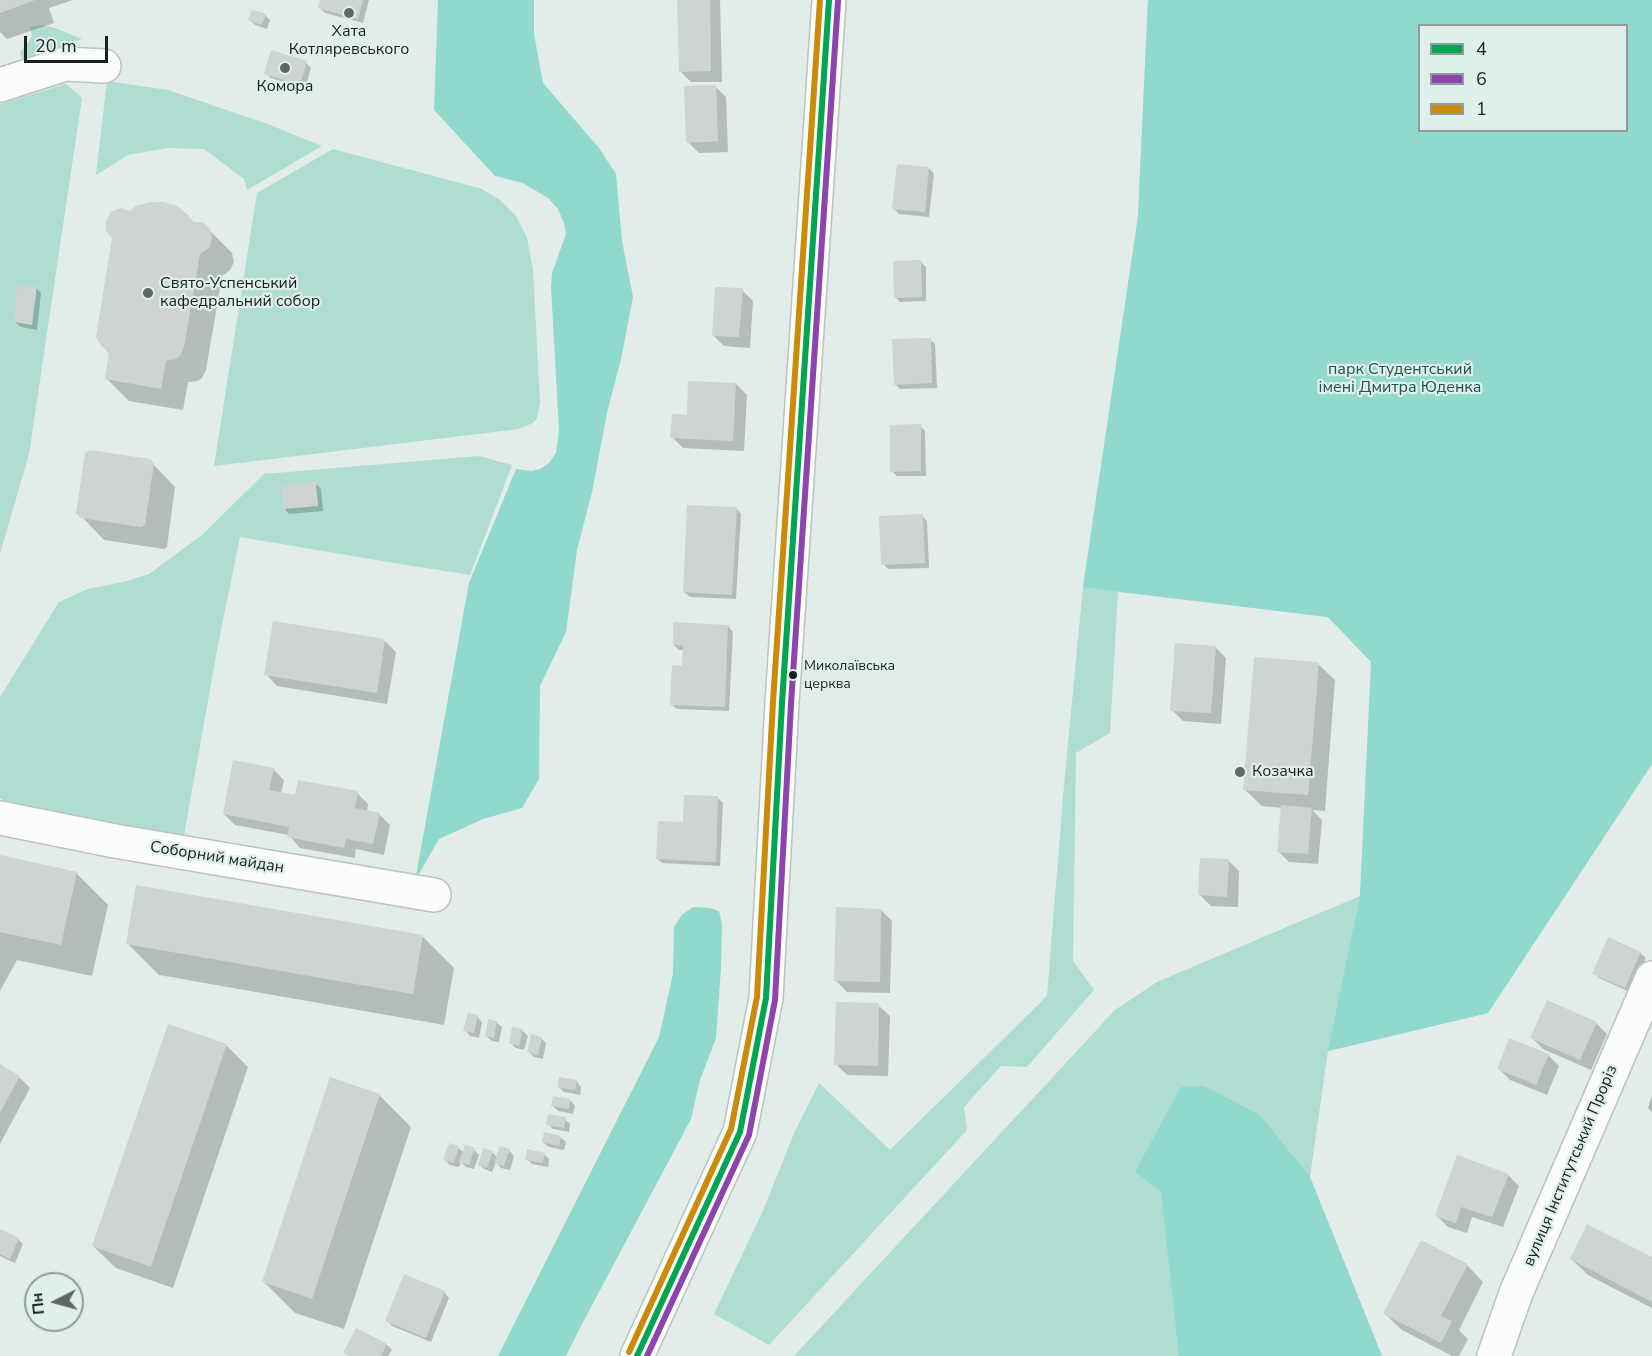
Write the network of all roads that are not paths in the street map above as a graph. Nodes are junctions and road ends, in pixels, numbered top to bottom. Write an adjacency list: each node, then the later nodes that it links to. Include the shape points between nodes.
1 (829, 0): 7 (main road, via 766,998 741,1132)
2 (104, 66): 3 (main road, via 65,64)
3 (0, 85)
4 (0, 818): 5 (main road, Соборний майдан)
5 (434, 894)
6 (1652, 978): 8 (main road, вулиця Інститутський Проріз, via 1516,1293)
7 (637, 1356)
8 (1494, 1356)

